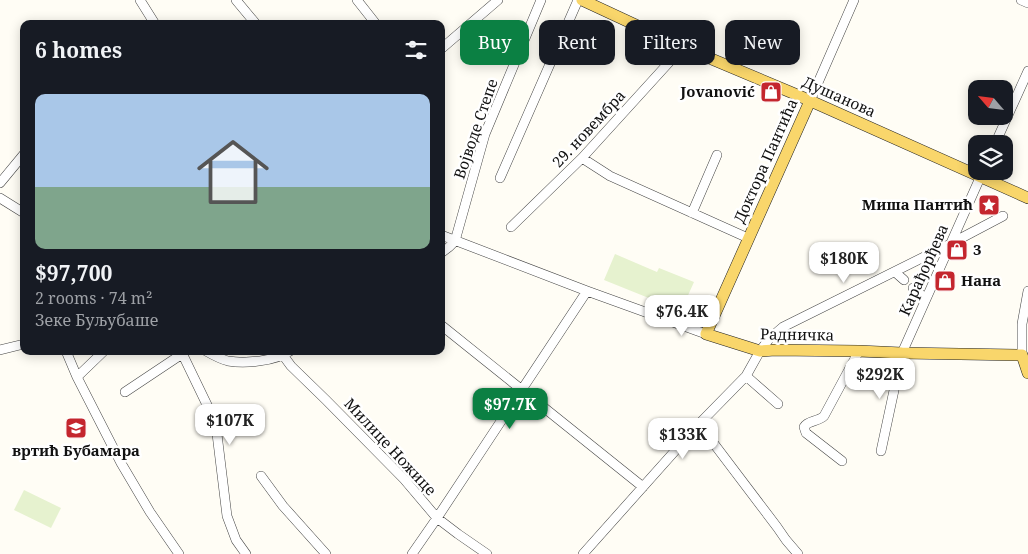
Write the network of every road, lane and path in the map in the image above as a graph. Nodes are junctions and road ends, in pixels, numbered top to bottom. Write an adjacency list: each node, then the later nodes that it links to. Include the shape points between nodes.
1 (140, 0): 10 (street)
2 (236, 0): 11 (street)
3 (357, 0): 12 (street)
4 (498, 0): 14 (street)
5 (541, 0): 36 (street, Војводе Степе, via 485,134)
6 (580, 0): 13 (main road, Душанова); 24 (street)
7 (854, 0): 18 (street, Доктора Пантића)
8 (1021, 0): 9 (street)
9 (1028, 3)
10 (152, 20)
11 (253, 20)
12 (373, 20)
13 (625, 21)
14 (445, 46)
15 (715, 61): 18 (main road, Душанова)
16 (667, 65): 21 (street, 29. новембра)
17 (1028, 71): 19 (street)
18 (810, 101): 23 (main road, Душанова); 35 (main road, Доктора Пантића)
19 (999, 135)
20 (717, 155): 31 (street)
21 (582, 158): 31 (street, via 610,176); 33 (street, 29. новембра)
22 (20, 159): 27 (street)
23 (968, 168)
24 (500, 178)
25 (978, 180): 37 (street, Карађорђева)
26 (993, 180): 29 (main road, Душанова)
27 (0, 183)
28 (0, 198): 30 (street)
29 (1028, 198)
30 (20, 210)
31 (692, 213): 35 (street)
32 (1004, 216): 37 (street)
33 (511, 227)
34 (445, 237): 36 (street, Радничка)
35 (748, 238): 46 (main road, Доктора Пантића)
36 (454, 241): 38 (street); 42 (street, Радничка)
37 (950, 244): 39 (street); 44 (street, Карађорђева)
38 (445, 250)
39 (894, 272): 40 (street); 50 (street, via 783,327)
40 (904, 280)
41 (913, 288): 44 (street)
42 (588, 291): 46 (street, Радничка); 63 (street)
43 (1028, 291): 52 (street, via 1022,324)
44 (926, 299): 51 (street, Карађорђева)
45 (445, 328): 63 (street)
46 (706, 334): 50 (main road, Радничка)
47 (20, 345): 48 (street)
48 (0, 350)
49 (859, 350): 50 (main road, Радничка); 51 (main road, Радничка); 68 (street, via 824,416 804,427)
50 (760, 352): 61 (street)
51 (902, 353): 52 (main road, Радничка); 67 (street, Карађорђева)
52 (1022, 354): 60 (main road)
53 (68, 355): 62 (street)
54 (100, 355): 62 (street)
55 (178, 355): 64 (street)
56 (183, 355): 73 (street, via 209,410 216,434 226,516)
57 (216, 355): 58 (street, via 243,362)
58 (278, 355)
59 (286, 355): 71 (street, Милице Ножице, via 291,366 404,479)
60 (1028, 373)
61 (746, 376): 65 (street); 66 (street)
62 (77, 377): 72 (street, via 121,463)
63 (523, 390): 70 (street); 71 (street)
64 (125, 392)
65 (778, 404)
66 (699, 424): 70 (street); 78 (street)
67 (881, 451)
68 (842, 461)
69 (261, 476): 74 (street)
70 (643, 486): 77 (street)
71 (437, 518): 75 (street); 76 (street, Милице Ножице)
72 (179, 554)
73 (246, 554)
74 (326, 554)
75 (412, 554)
76 (488, 554)
77 (583, 554)
78 (798, 554)

